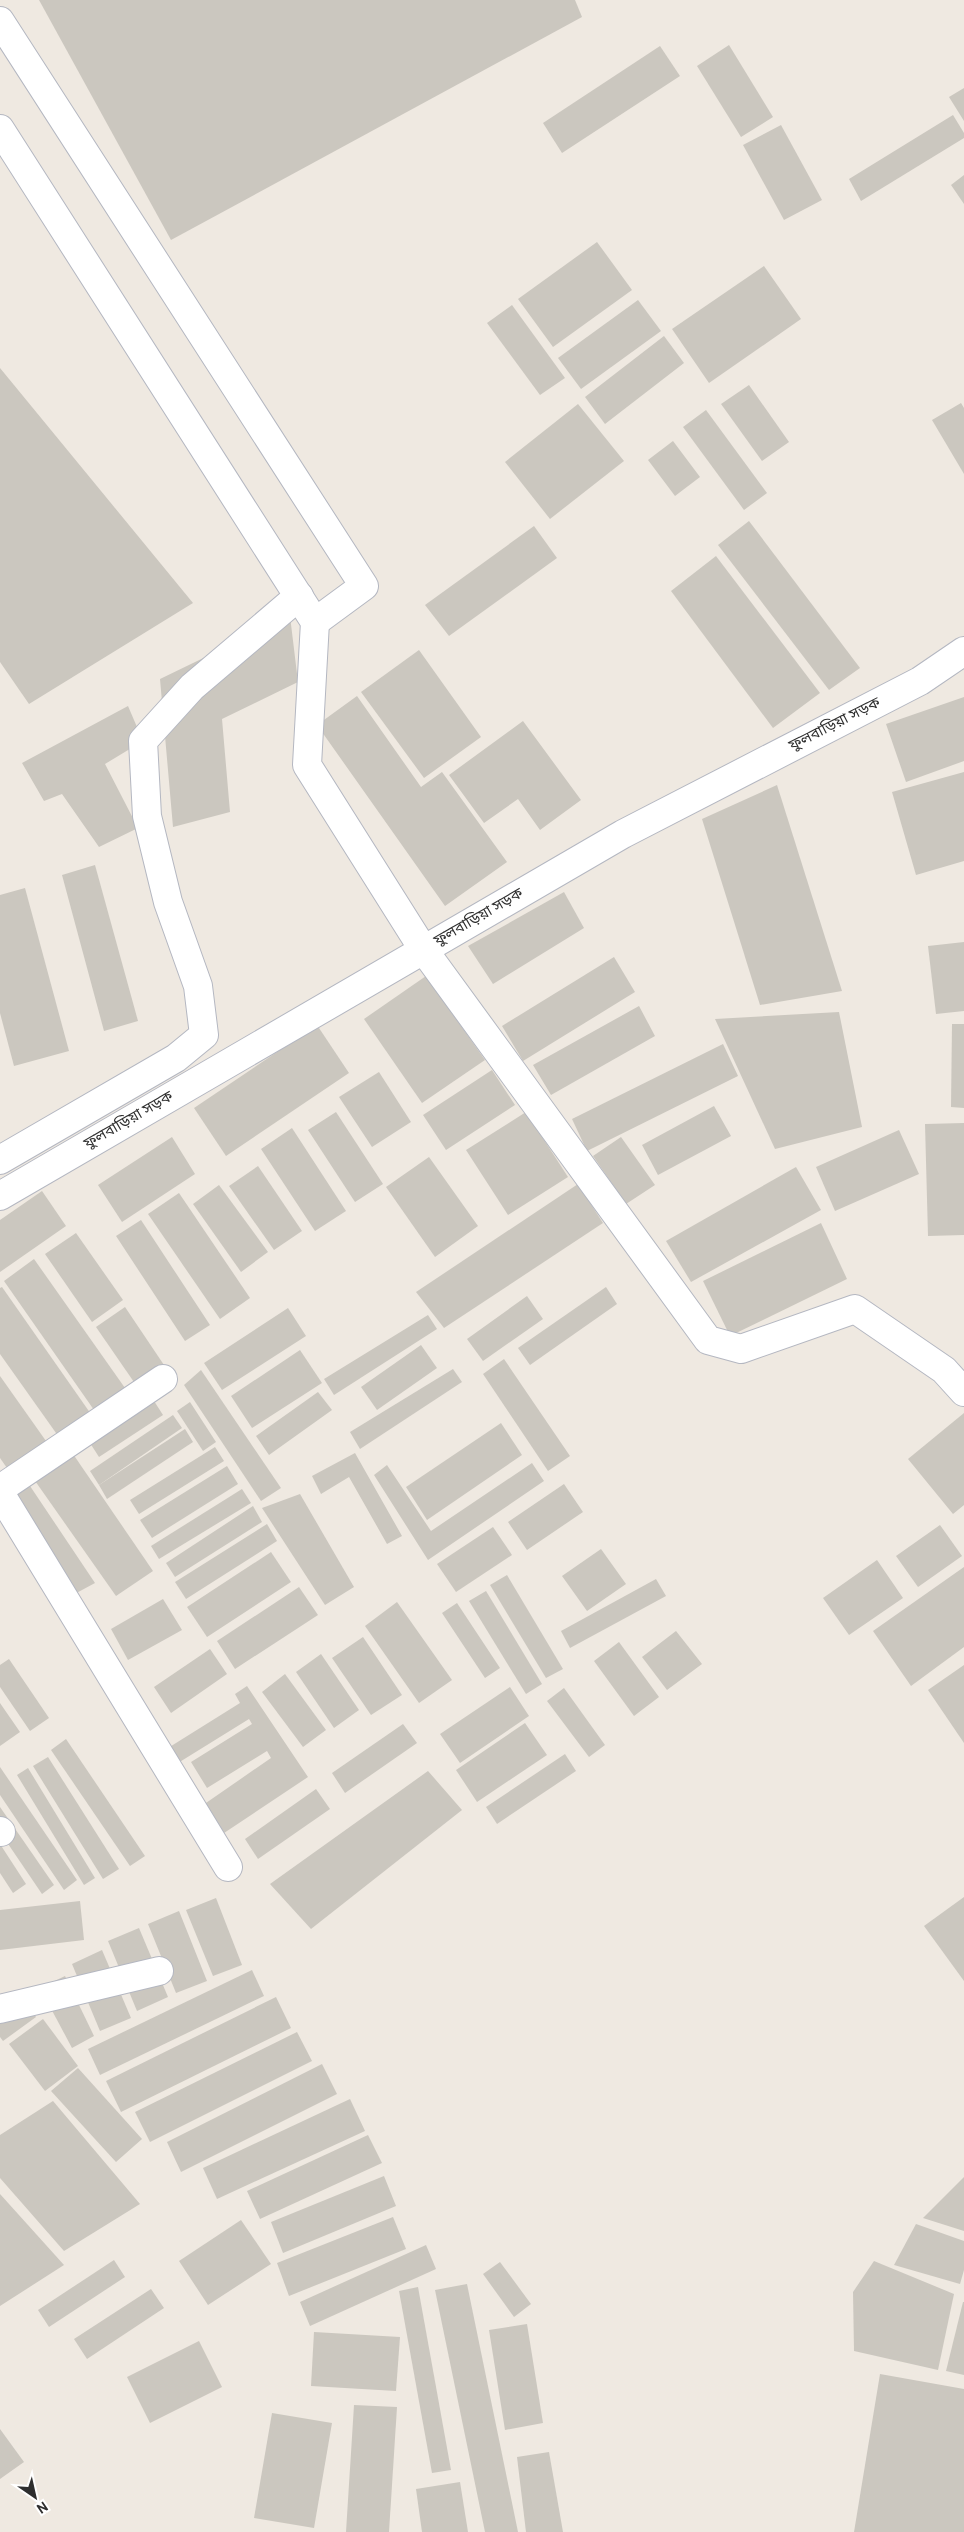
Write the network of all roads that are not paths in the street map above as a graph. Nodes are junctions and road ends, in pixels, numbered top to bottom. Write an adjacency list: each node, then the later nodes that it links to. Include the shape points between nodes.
1 (0, 21): 4 (street, via 364,586)
2 (0, 129): 3 (street)
3 (299, 596): 4 (street); 7 (street, via 192,687 144,741 147,816 168,902 198,986 204,1035 176,1058)
4 (315, 622): 6 (street, via 307,765)
5 (964, 651): 6 (street, ফুলবাড়িয়া সড়ক, via 920,681 623,834)
6 (423, 950): 8 (street, ফুলবাড়িয়া সড়ক); 10 (street, via 708,1340 741,1348 855,1309 944,1370)
7 (0, 1160)
8 (0, 1196)
9 (163, 1379): 11 (street)
10 (964, 1392)
11 (0, 1489)
12 (0, 1493): 13 (street)
13 (228, 1867)
14 (159, 1971): 15 (street)
15 (0, 2009)

